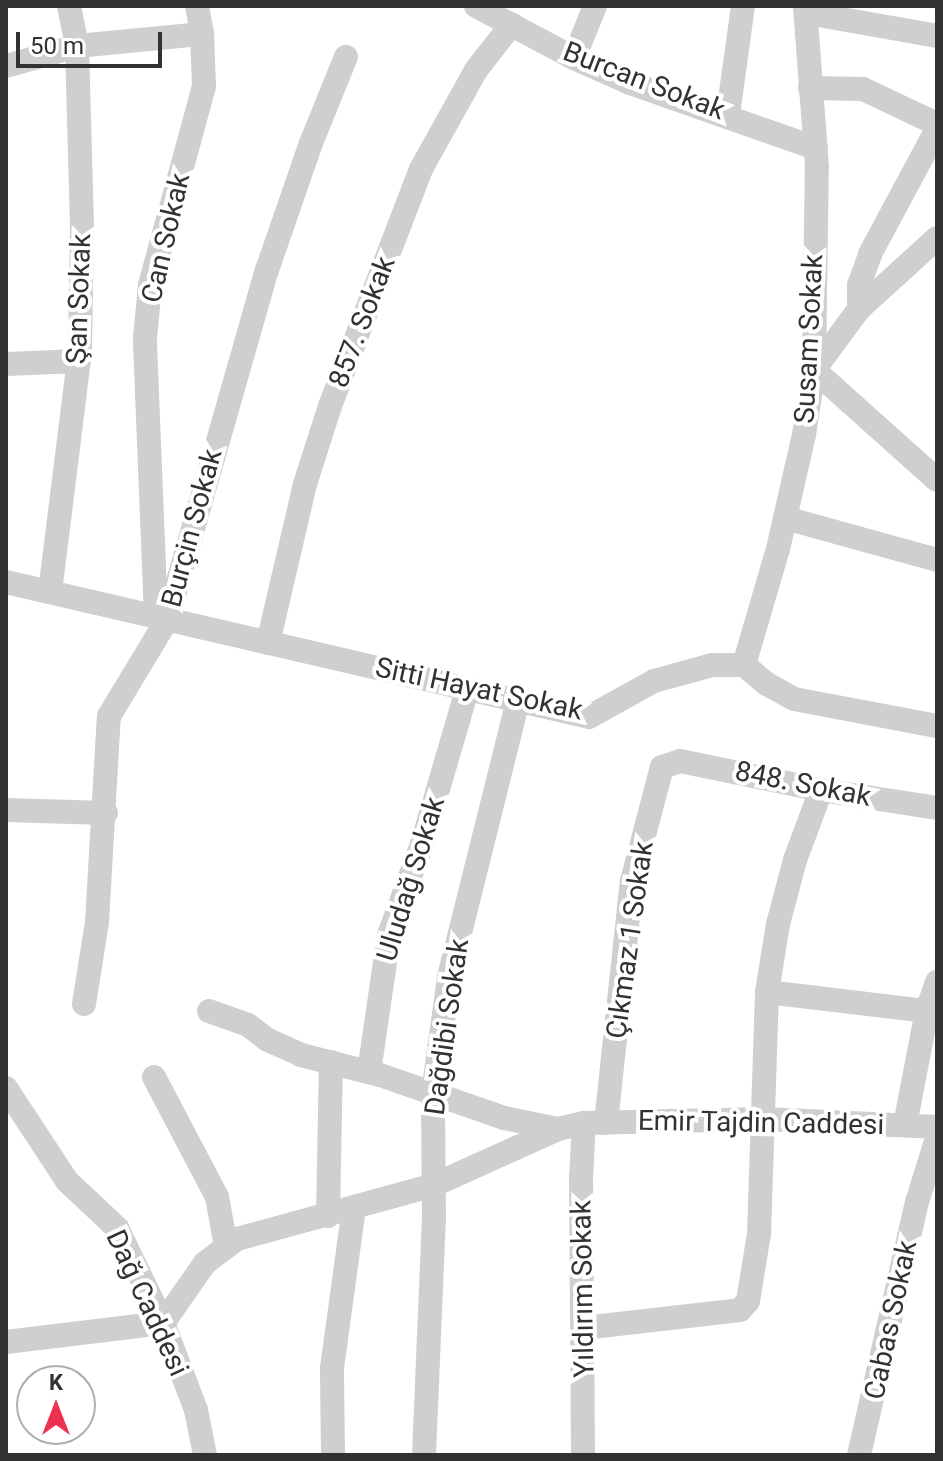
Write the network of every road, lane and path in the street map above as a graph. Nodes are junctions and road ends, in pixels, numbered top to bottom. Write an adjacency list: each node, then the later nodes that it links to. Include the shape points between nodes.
1 (69, 6): 10 (street, Şan Sokak)
2 (197, 6): 8 (street, Can Sokak)
3 (476, 6): 7 (street, Burcan Sokak)
4 (595, 6): 12 (street)
5 (743, 6): 15 (street)
6 (806, 10): 9 (street); 14 (street, Susam Sokak)
7 (512, 24): 12 (street, Burcan Sokak); 29 (street, 857. Sokak, via 476,70 421,169 325,419)
8 (202, 34): 10 (street); 28 (street, Can Sokak, via 204,86 150,285 145,338)
9 (937, 36)
10 (77, 46): 13 (street); 20 (street, Şan Sokak)
11 (346, 57): 28 (street, Burçin Sokak, via 267,270)
12 (574, 58): 15 (street, Burcan Sokak, via 630,83)
13 (6, 66)
14 (810, 88): 16 (street, via 863,89); 17 (street, Susam Sokak)
15 (728, 114): 17 (street, Burcan Sokak)
16 (937, 126): 19 (street, via 870,254 859,285)
17 (816, 148): 22 (street, Susam Sokak)
18 (937, 238): 19 (street)
19 (859, 309): 22 (street)
20 (79, 361): 21 (street); 27 (street, Şan Sokak)
21 (6, 364)
22 (814, 370): 23 (street); 24 (street, Susam Sokak)
23 (937, 480)
24 (785, 518): 25 (street); 30 (street, Susam Sokak)
25 (937, 560)
26 (6, 582): 27 (street, Sitti Hayat Sokak)
27 (50, 592): 28 (street, Sitti Hayat Sokak)
28 (162, 618): 29 (street, Sitti Hayat Sokak); 38 (street, Burçin Sokak, via 109,716)
29 (268, 643): 31 (street, Sitti Hayat Sokak)
30 (744, 665): 32 (street, Sitti Hayat Sokak, via 712,665 654,681 589,717); 33 (street, via 794,699)
31 (467, 690): 32 (street, Sitti Hayat Sokak); 45 (street, Uludağ Sokak, via 389,935)
32 (518, 701): 48 (street, Dağdibi Sokak, via 449,977)
33 (937, 726)
34 (669, 762): 35 (street, 848. Sokak); 50 (street, Çıkmaz 1 Sokak, via 662,767 632,881)
35 (821, 790): 36 (street, 848. Sokak); 40 (street, via 791,873)
36 (937, 808)
37 (6, 810): 38 (street)
38 (106, 813): 41 (street, Burçin Sokak)
39 (937, 982): 43 (street)
40 (767, 992): 43 (street); 49 (street)
41 (84, 1004)
42 (209, 1011): 44 (street, via 248,1025 301,1055)
43 (927, 1011): 51 (street)
44 (331, 1062): 45 (street); 57 (street)
45 (369, 1072): 48 (street)
46 (154, 1077): 58 (street, via 217,1197)
47 (6, 1088): 59 (street, Dağ Caddesi, via 67,1181 117,1228)
48 (433, 1093): 53 (street, via 504,1118); 55 (street, Dağdibi Sokak)
49 (763, 1119): 50 (street, Emir Tajdin Caddesi); 51 (street, Emir Tajdin Caddesi); 60 (street, via 759,1234 744,1308)
50 (595, 1123): 53 (street, Emir Tajdin Caddesi); 60 (street, Yıldırım Sokak, via 581,1178)
51 (905, 1125): 52 (street, Emir Tajdin Caddesi)
52 (937, 1127)
53 (558, 1129): 55 (street)
54 (937, 1138): 66 (street, Cabas Sokak, via 917,1202)
55 (434, 1185): 56 (street); 64 (street, Dağdibi Sokak)
56 (354, 1208): 57 (street); 63 (street, via 332,1368)
57 (328, 1216): 58 (street, via 237,1239)
58 (226, 1247): 59 (street, via 205,1263)
59 (163, 1323): 61 (street); 62 (street, Dağ Caddesi, via 196,1410)
60 (583, 1328): 65 (street, Yıldırım Sokak)
61 (6, 1342)
62 (205, 1455)
63 (333, 1455)
64 (424, 1455)
65 (583, 1455)
66 (859, 1455)

